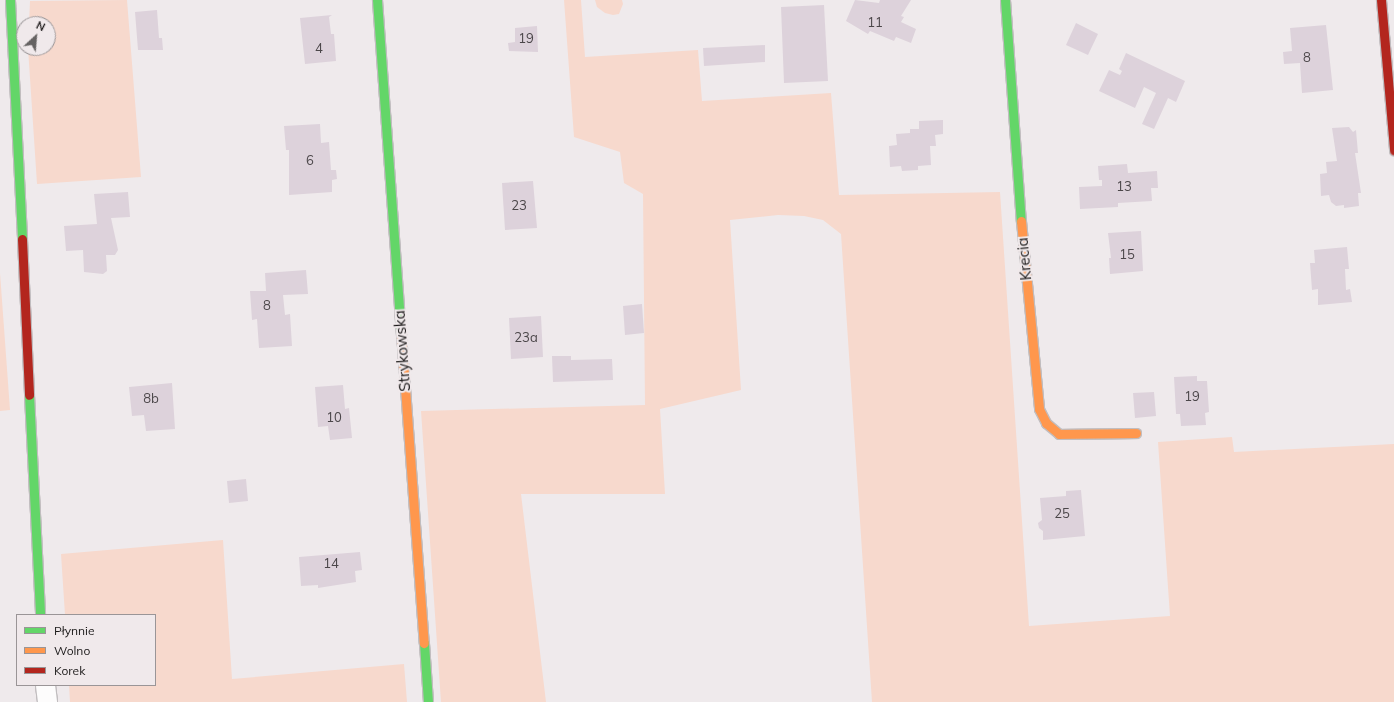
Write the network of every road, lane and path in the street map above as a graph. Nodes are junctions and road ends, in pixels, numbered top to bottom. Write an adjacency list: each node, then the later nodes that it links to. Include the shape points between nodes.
1 (10, 0): 7 (street)
2 (377, 0): 10 (street, Strykowska)
3 (1005, 0): 6 (street, Krecia, via 1024,267 1039,409 1046,423 1060,434)
4 (1381, 0): 5 (street)
5 (1394, 150)
6 (1136, 433)
7 (40, 614)
8 (45, 686): 9 (street)
9 (47, 702)
10 (428, 702)

